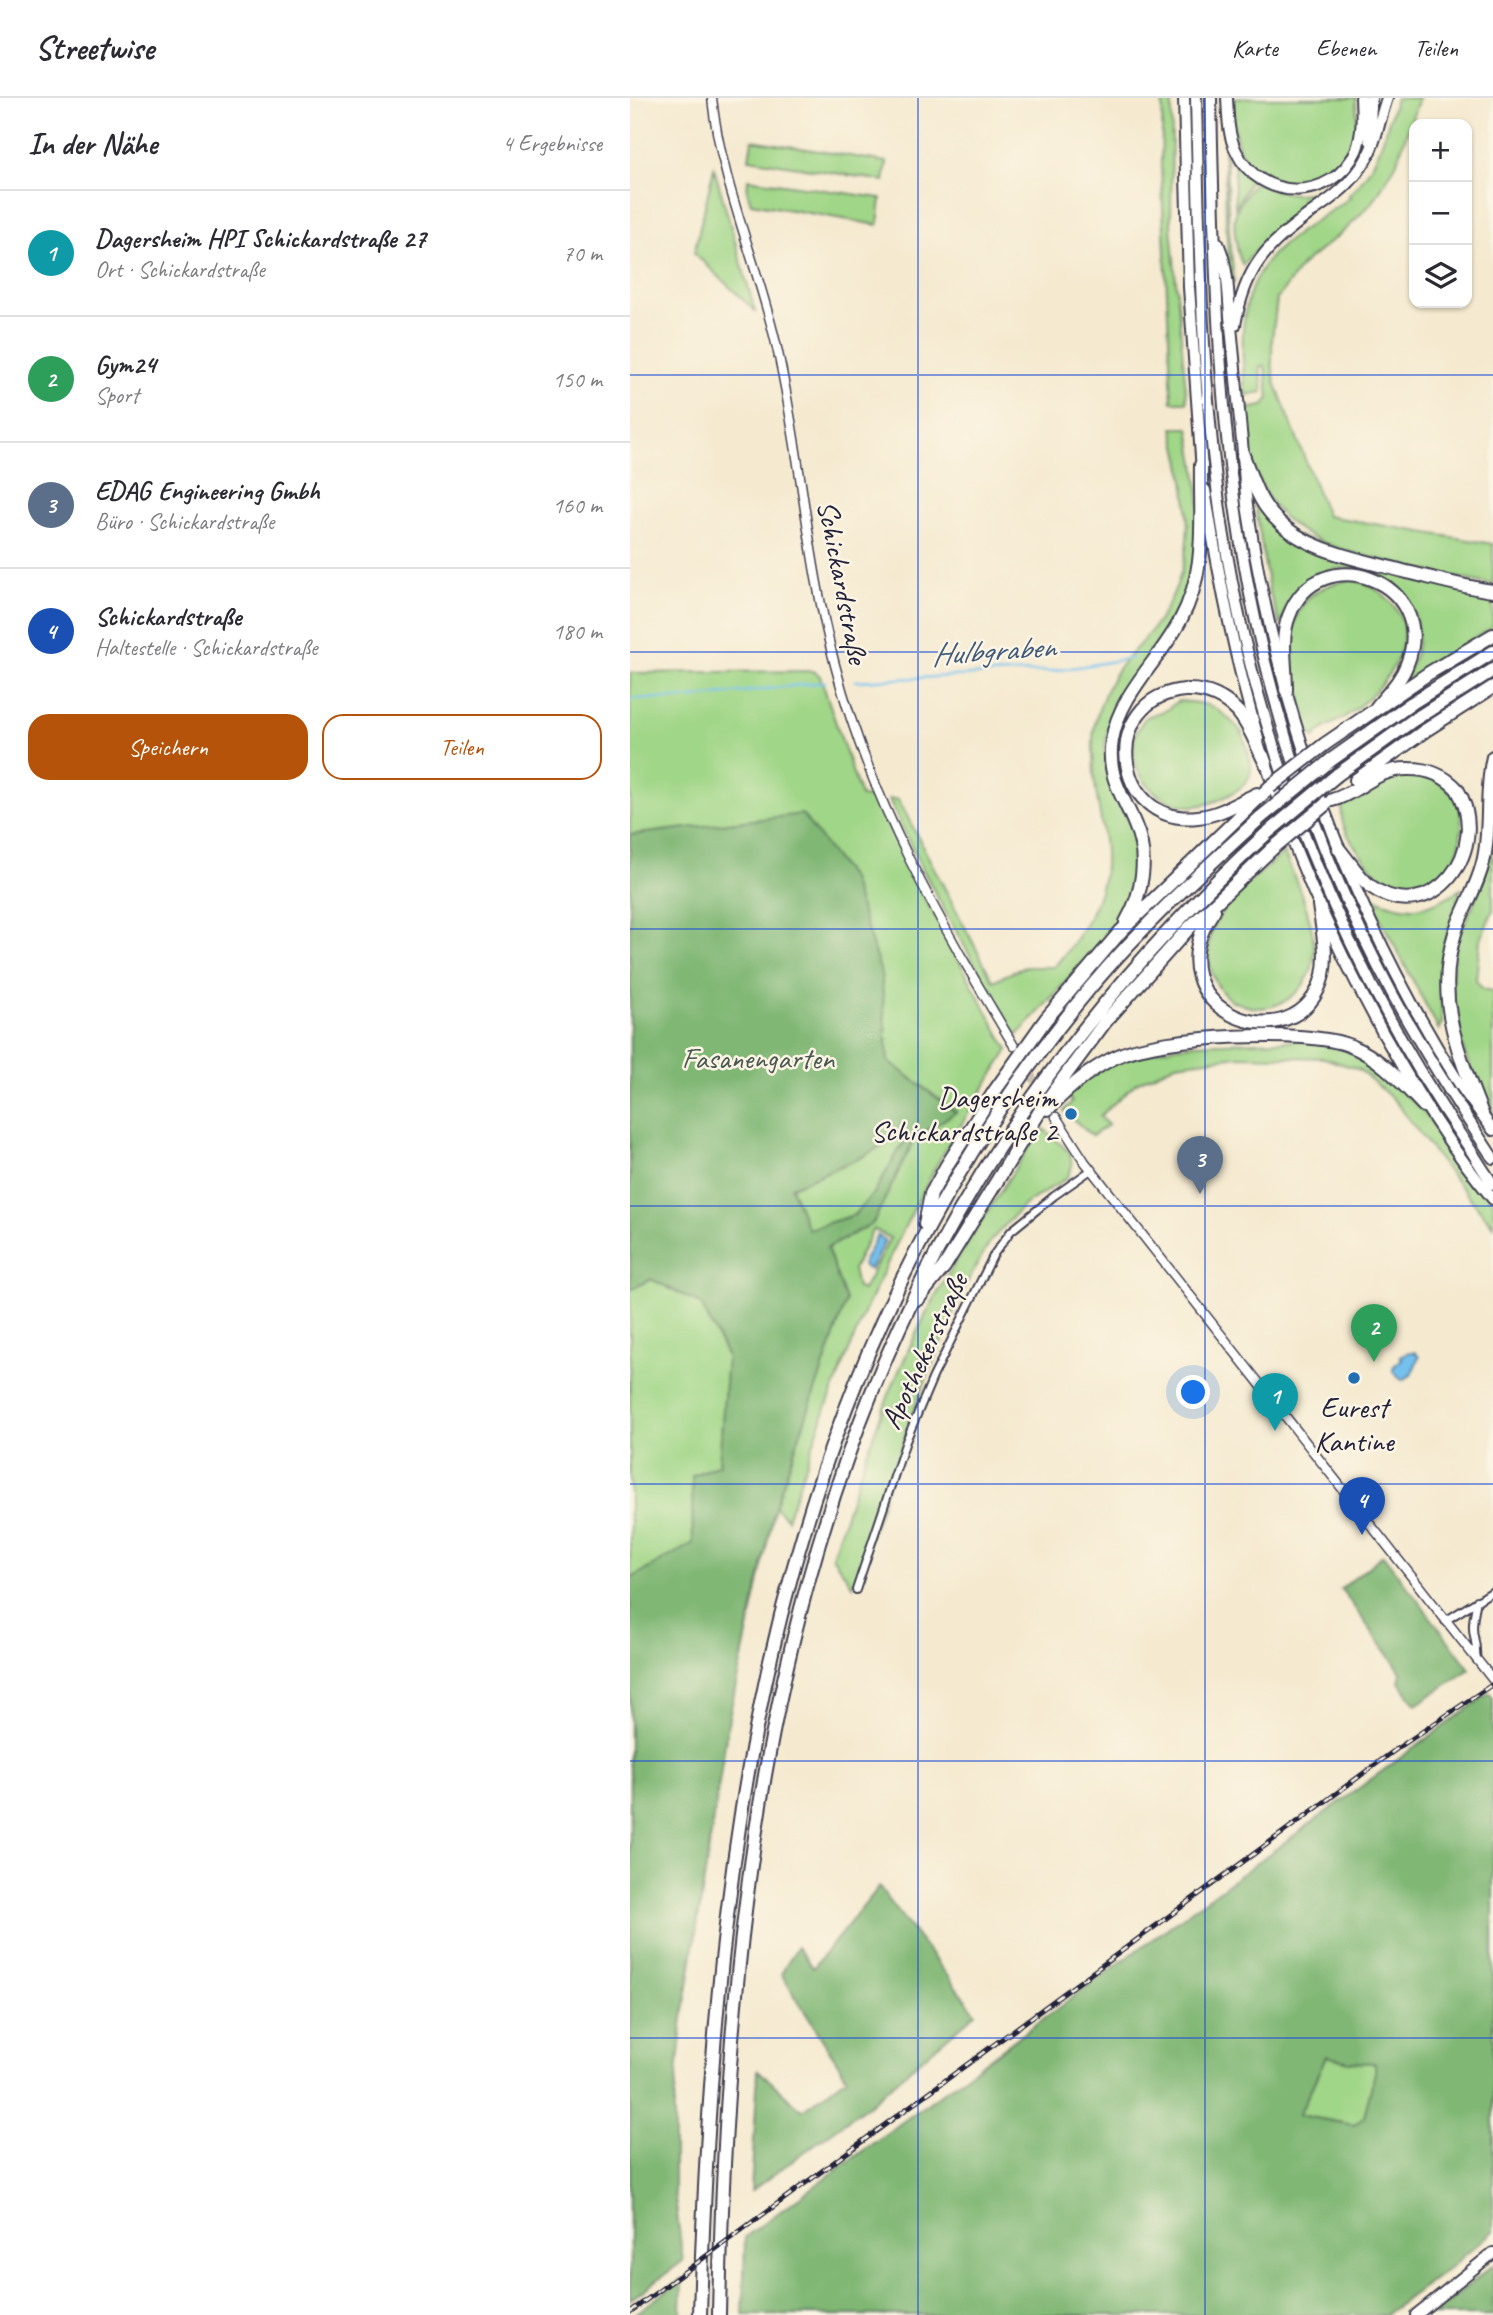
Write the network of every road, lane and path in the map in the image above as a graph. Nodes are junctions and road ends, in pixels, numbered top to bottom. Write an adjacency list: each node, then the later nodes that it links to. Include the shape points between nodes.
1 (712, 98): 29 (street, Schickardstraße, via 724,168 777,348 821,606 851,721 913,871)
2 (1184, 98): 13 (main road, via 1190,299)
3 (1196, 98): 37 (main road, via 1212,441 1230,572 1258,694 1305,838 1350,942 1419,1071)
4 (1211, 98): 10 (main road)
5 (1361, 98): 8 (main road, via 1360,138 1351,160 1331,181 1303,190 1276,188 1241,162 1232,143)
6 (1371, 98): 9 (main road)
7 (1387, 98): 9 (main road)
8 (1228, 104)
9 (1367, 157): 11 (main road, via 1346,184 1269,246 1256,263 1246,280)
10 (1215, 234): 11 (main road, via 1223,255); 35 (main road, via 1224,412 1237,516 1255,619 1283,726 1332,865 1377,963 1429,1058)
11 (1233, 334): 12 (main road)
12 (1243, 455): 14 (highway, via 1266,507 1303,540 1326,550); 19 (main road, via 1258,571)
13 (1202, 465): 22 (main road, via 1226,612); 28 (highway, via 1202,549 1195,585 1176,629 1127,700 1112,740 1115,782 1135,825 1143,870 1134,907)
14 (1493, 591)
15 (1493, 635): 20 (highway)
16 (1493, 652): 39 (highway, bridge, via 1331,760 1260,818 1154,917 1033,1062 965,1163)
17 (1493, 670): 40 (highway, bridge, via 1337,775 1266,834 1144,958 1030,1100 955,1219)
18 (1493, 687): 23 (highway, via 1426,730)
19 (1286, 690): 20 (highway, via 1284,636 1294,605 1318,582 1344,574 1360,575 1390,589 1404,606 1412,628 1407,666); 25 (main road)
20 (1376, 708): 24 (highway, bridge)
21 (1493, 757): 31 (highway, via 1485,857 1455,931 1447,981 1453,1037)
22 (1266, 764): 24 (highway, via 1243,719 1210,693 1187,690 1161,696 1131,727 1125,751 1128,773 1155,808 1175,816 1198,817); 27 (main road)
23 (1344, 793): 25 (highway, via 1393,770 1426,770 1445,779 1464,798 1474,838 1470,856 1453,881 1433,894 1412,898 1391,896 1372,887); 26 (highway, bridge)
24 (1253, 800): 28 (highway)
25 (1339, 849): 31 (main road, via 1413,1006)
26 (1233, 885): 27 (highway, via 1203,929 1196,960 1209,997 1244,1021 1267,1023 1289,1017 1314,995 1325,954); 33 (highway, via 1121,1003)
27 (1319, 905): 30 (main road)
28 (1121, 931): 39 (highway, via 1046,1019 977,1116 932,1194)
29 (1014, 1046)
30 (1424, 1106): 33 (highway, via 1391,1071 1349,1045 1300,1036 1203,1040 1150,1045 1116,1056 1079,1079); 38 (main road)
31 (1482, 1114): 34 (main road)
32 (1056, 1117): 36 (street)
33 (1031, 1127): 40 (highway, via 944,1267)
34 (1493, 1130)
35 (1493, 1158)
36 (1091, 1170): 41 (street, Apothekerstraße, via 1011,1231 994,1254 906,1441); 44 (street)
37 (1493, 1184)
38 (1493, 1199)
39 (920, 1241): 48 (highway, via 863,1362 824,1466 792,1570 757,1717 718,1988)
40 (908, 1309): 49 (highway, via 864,1411 827,1517 795,1634 770,1753 736,1997)
41 (856, 1590)
42 (1493, 1591): 43 (street)
43 (1477, 1600): 44 (street); 45 (street, via 1473,1625)
44 (1445, 1621): 45 (street)
45 (1476, 1659): 46 (street)
46 (1493, 1680)
47 (1493, 2253): 50 (main road)
48 (700, 2315)
49 (719, 2315)
50 (1416, 2315)

